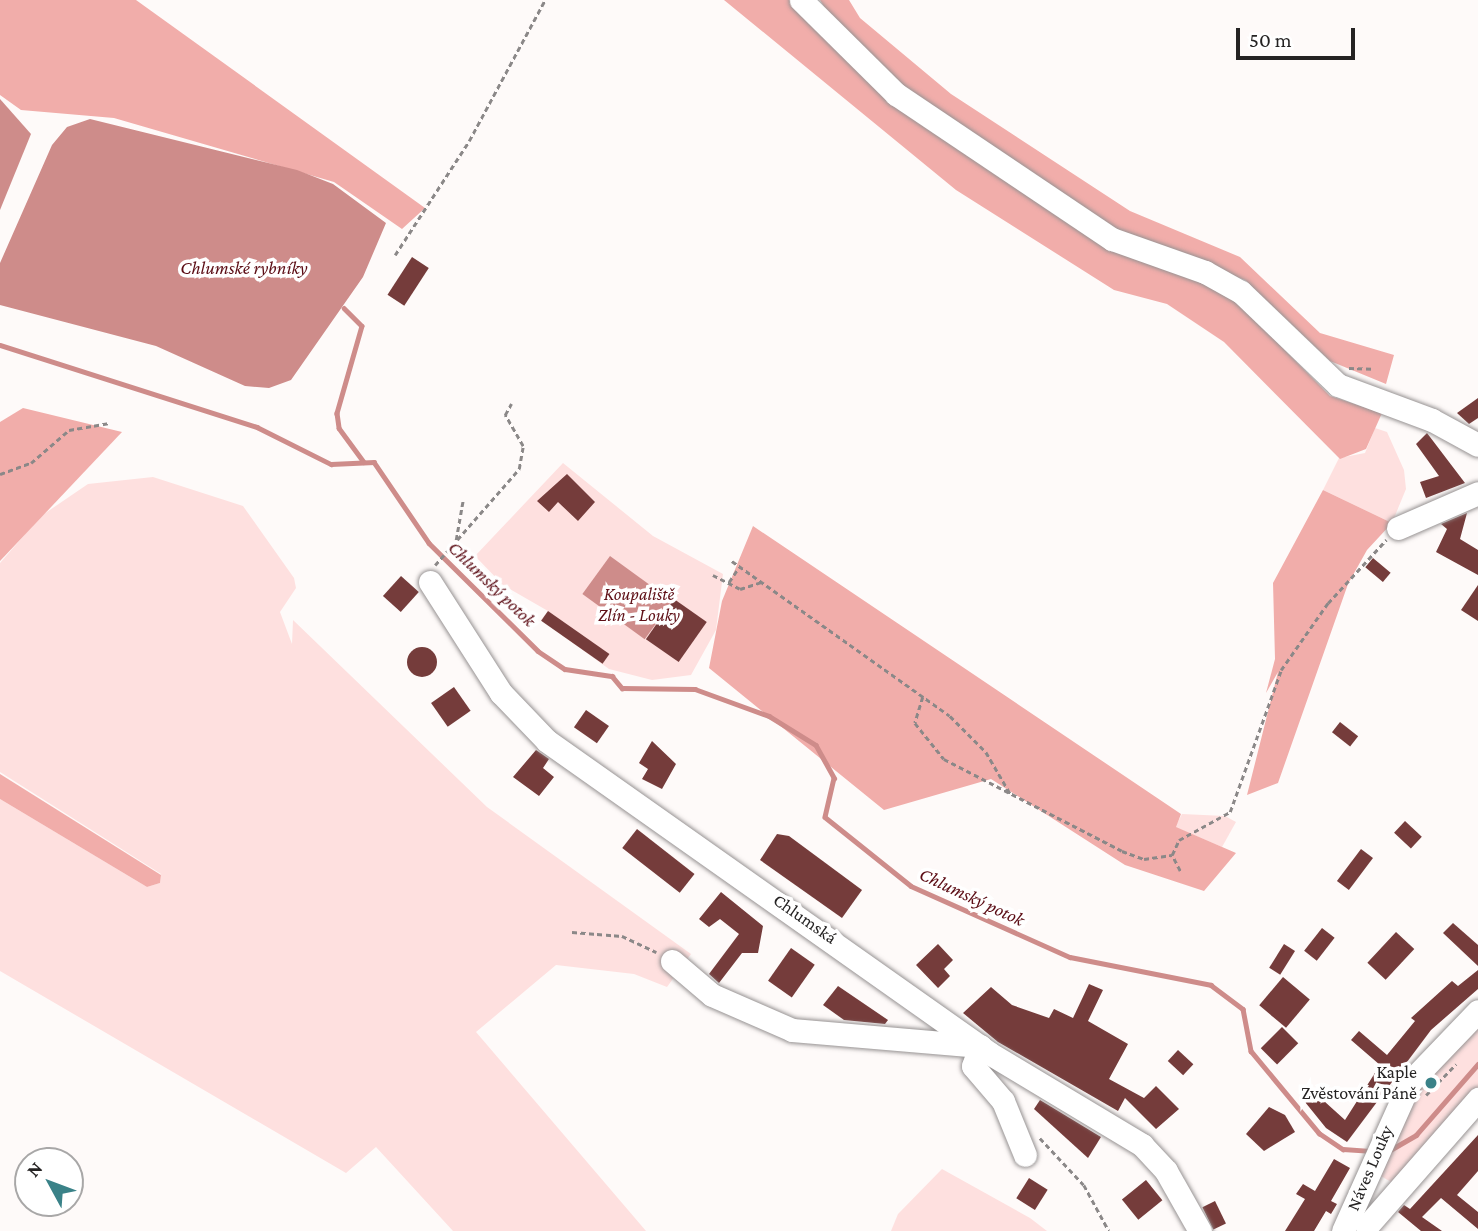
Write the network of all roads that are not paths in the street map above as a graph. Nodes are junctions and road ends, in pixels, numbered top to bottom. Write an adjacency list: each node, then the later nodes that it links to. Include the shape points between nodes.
1 (801, 0): 2 (street, via 896,94 1112,239 1205,271 1241,292 1338,385 1432,420)
2 (1478, 445)
3 (1478, 493): 4 (street)
4 (1398, 528)
5 (430, 582): 8 (street, Chlumská, via 501,693 547,741)
6 (671, 961): 8 (street, via 712,995 792,1030)
7 (1478, 1010): 11 (street, Náves Louky, via 1422,1066 1380,1140)
8 (980, 1046): 10 (street, via 973,1066 1003,1101); 12 (street, Chlumská, via 1142,1144 1166,1171)
9 (1478, 1099): 11 (street, Náves Louky)
10 (1025, 1155)
11 (1358, 1226)
12 (1200, 1231)

